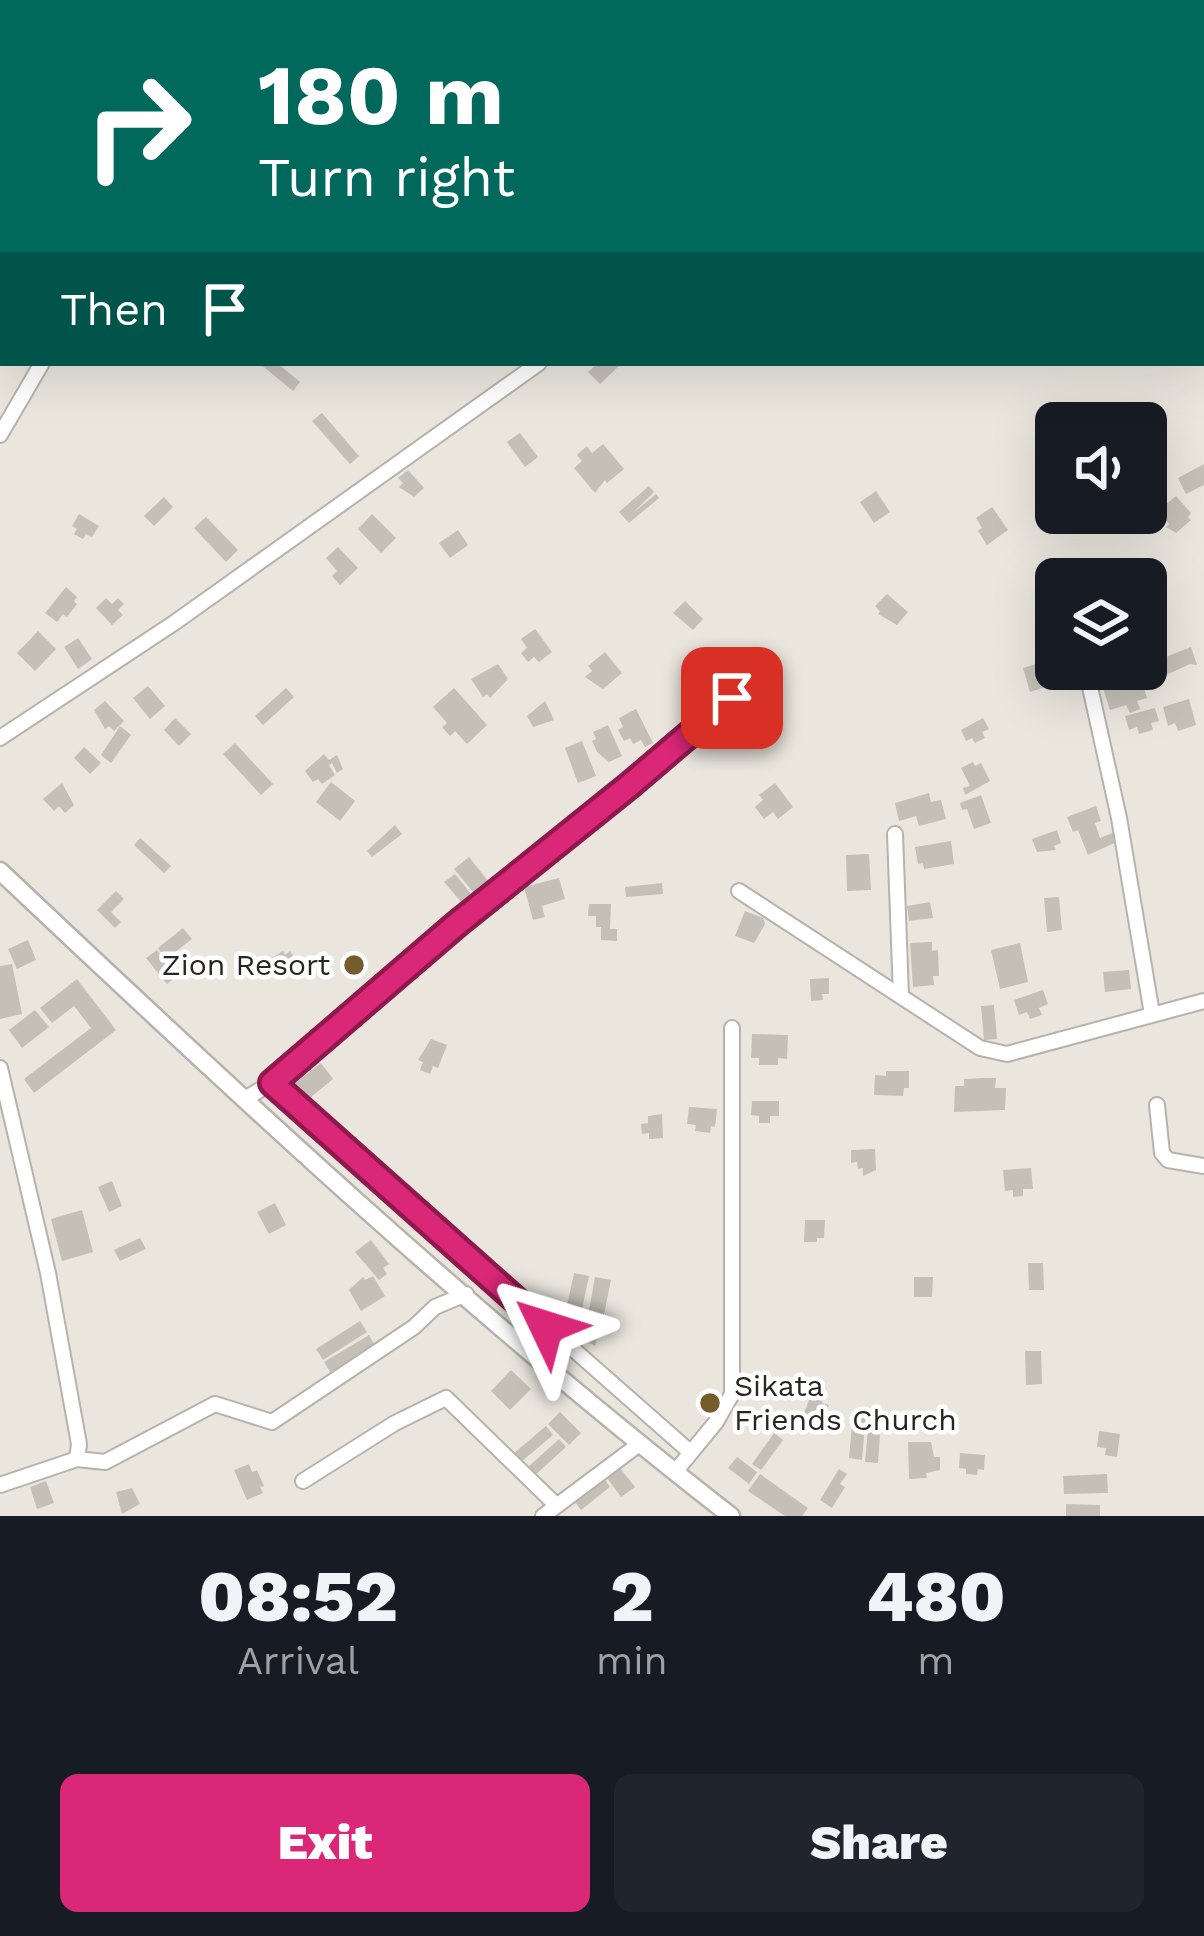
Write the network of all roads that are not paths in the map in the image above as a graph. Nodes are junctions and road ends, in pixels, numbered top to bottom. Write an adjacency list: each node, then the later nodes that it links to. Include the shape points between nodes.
1 (40, 366): 3 (street)
2 (535, 366): 6 (street)
3 (0, 435)
4 (1091, 690): 12 (street)
5 (732, 698): 15 (street)
6 (0, 738)
7 (895, 834): 10 (street)
8 (0, 871): 16 (street)
9 (739, 891): 10 (street)
10 (901, 996): 12 (street, via 995,1054)
11 (1204, 1001): 12 (street)
12 (1152, 1014)
13 (732, 1028): 21 (street, via 732,1394)
14 (0, 1068): 22 (street, via 48,1273)
15 (272, 1083): 16 (street); 21 (street)
16 (245, 1099): 19 (street)
17 (1157, 1105): 18 (street, via 1162,1153)
18 (1204, 1166)
19 (466, 1294): 20 (street); 22 (street, via 435,1307 272,1422 215,1404 106,1462)
20 (638, 1445): 23 (street); 26 (street)
21 (690, 1452): 23 (street)
22 (76, 1459): 25 (street)
23 (675, 1472): 28 (street)
24 (303, 1481): 26 (street, via 446,1397)
25 (0, 1485)
26 (555, 1504): 27 (street)
27 (542, 1516)
28 (731, 1516)

